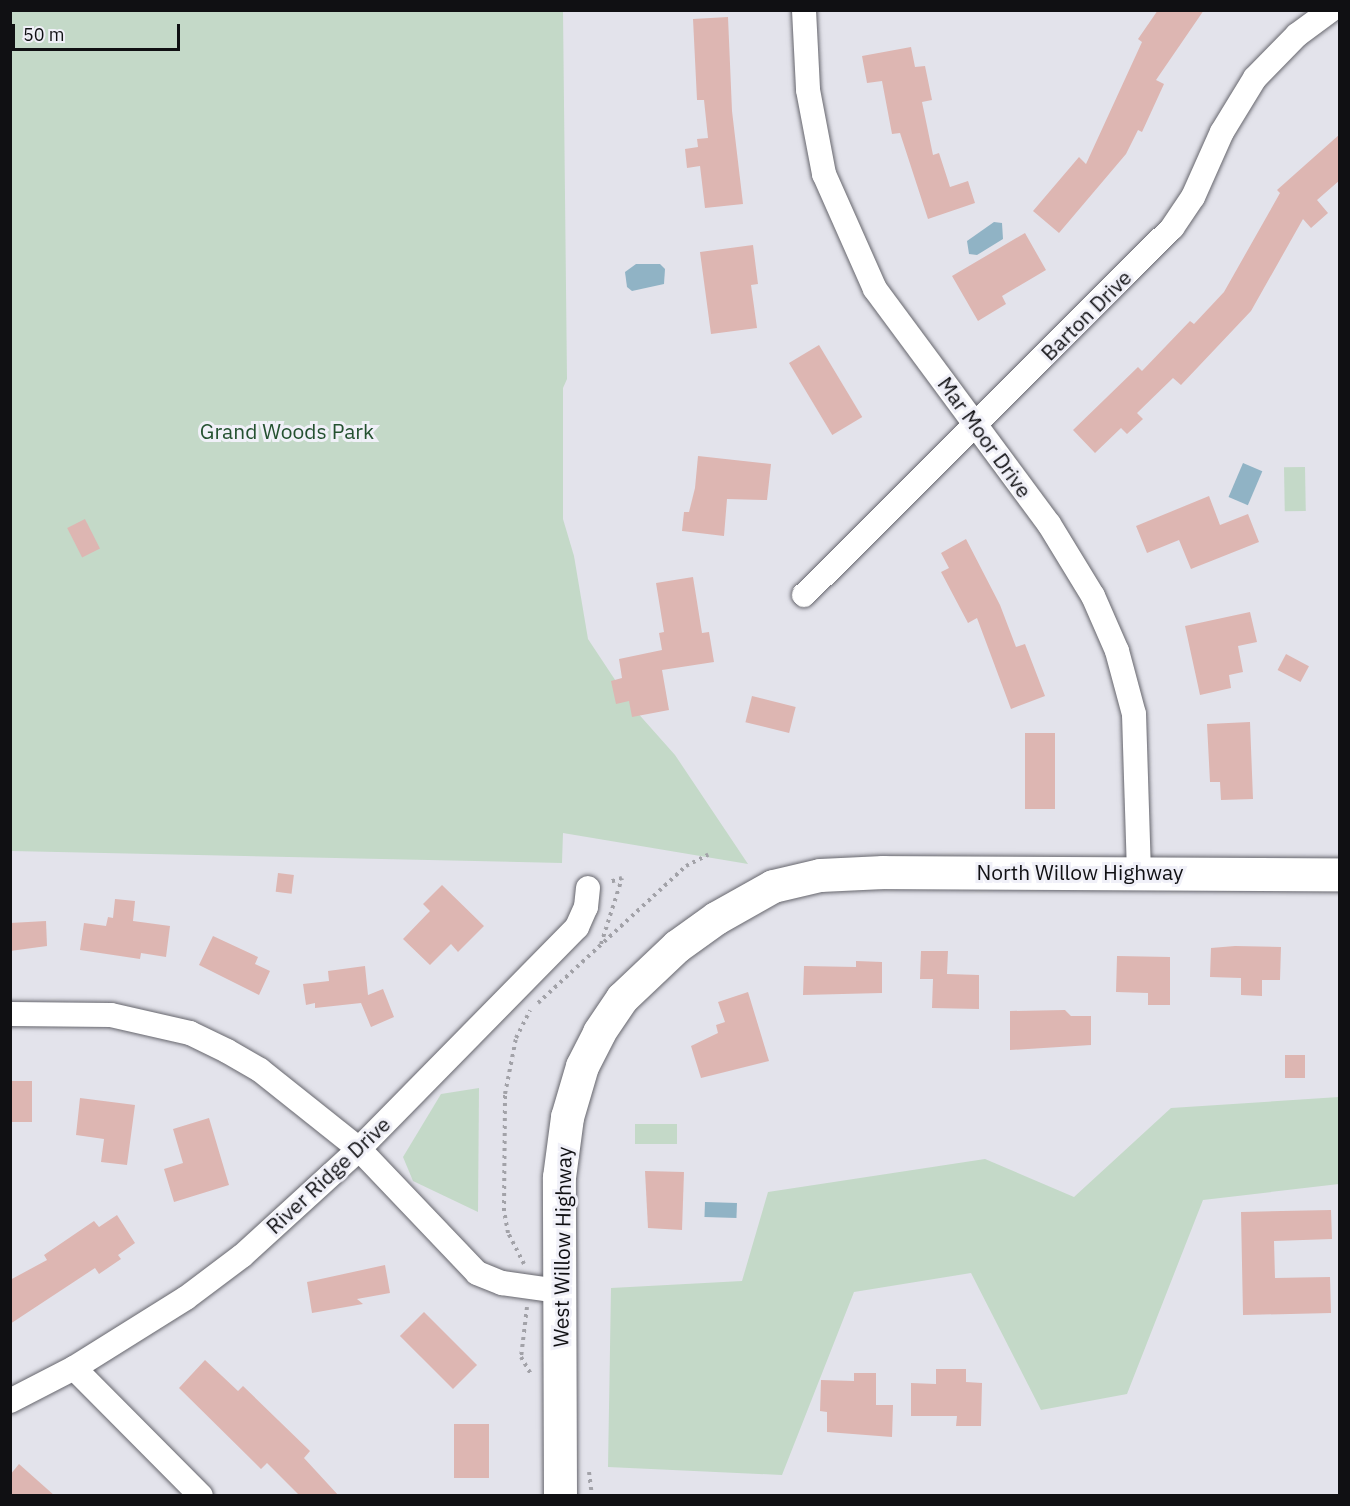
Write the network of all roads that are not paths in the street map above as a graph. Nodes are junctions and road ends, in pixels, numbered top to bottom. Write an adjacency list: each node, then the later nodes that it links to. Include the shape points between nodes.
1 (804, 10): 3 (street, Mar Moor Drive, via 815,137 841,217 875,289)
2 (1331, 10): 3 (street, Barton Drive, via 1298,35 1255,78 1222,132 1193,197 1172,228)
3 (976, 423): 4 (street, Barton Drive); 5 (street, Mar Moor Drive, via 1049,524 1093,596 1127,680 1137,753)
4 (804, 595)
5 (1139, 872): 6 (street, North Willow Highway); 7 (street, North Willow Highway)
6 (1340, 874)
7 (820, 875): 11 (street, West Willow Highway, via 773,886 716,918 677,946 622,998 599,1032 582,1066 567,1118 559,1177)
8 (588, 888): 10 (street, River Ridge Drive, via 586,907 577,927)
9 (10, 1014): 10 (street, via 49,1011 111,1015 190,1033 260,1070)
10 (359, 1149): 11 (street, via 477,1273 502,1283); 12 (street, River Ridge Drive, via 242,1256 186,1298)
11 (559, 1291): 15 (street, West Willow Highway)
12 (74, 1368): 13 (street, River Ridge Drive); 14 (street)
13 (10, 1401)
14 (201, 1496)
15 (560, 1496)

